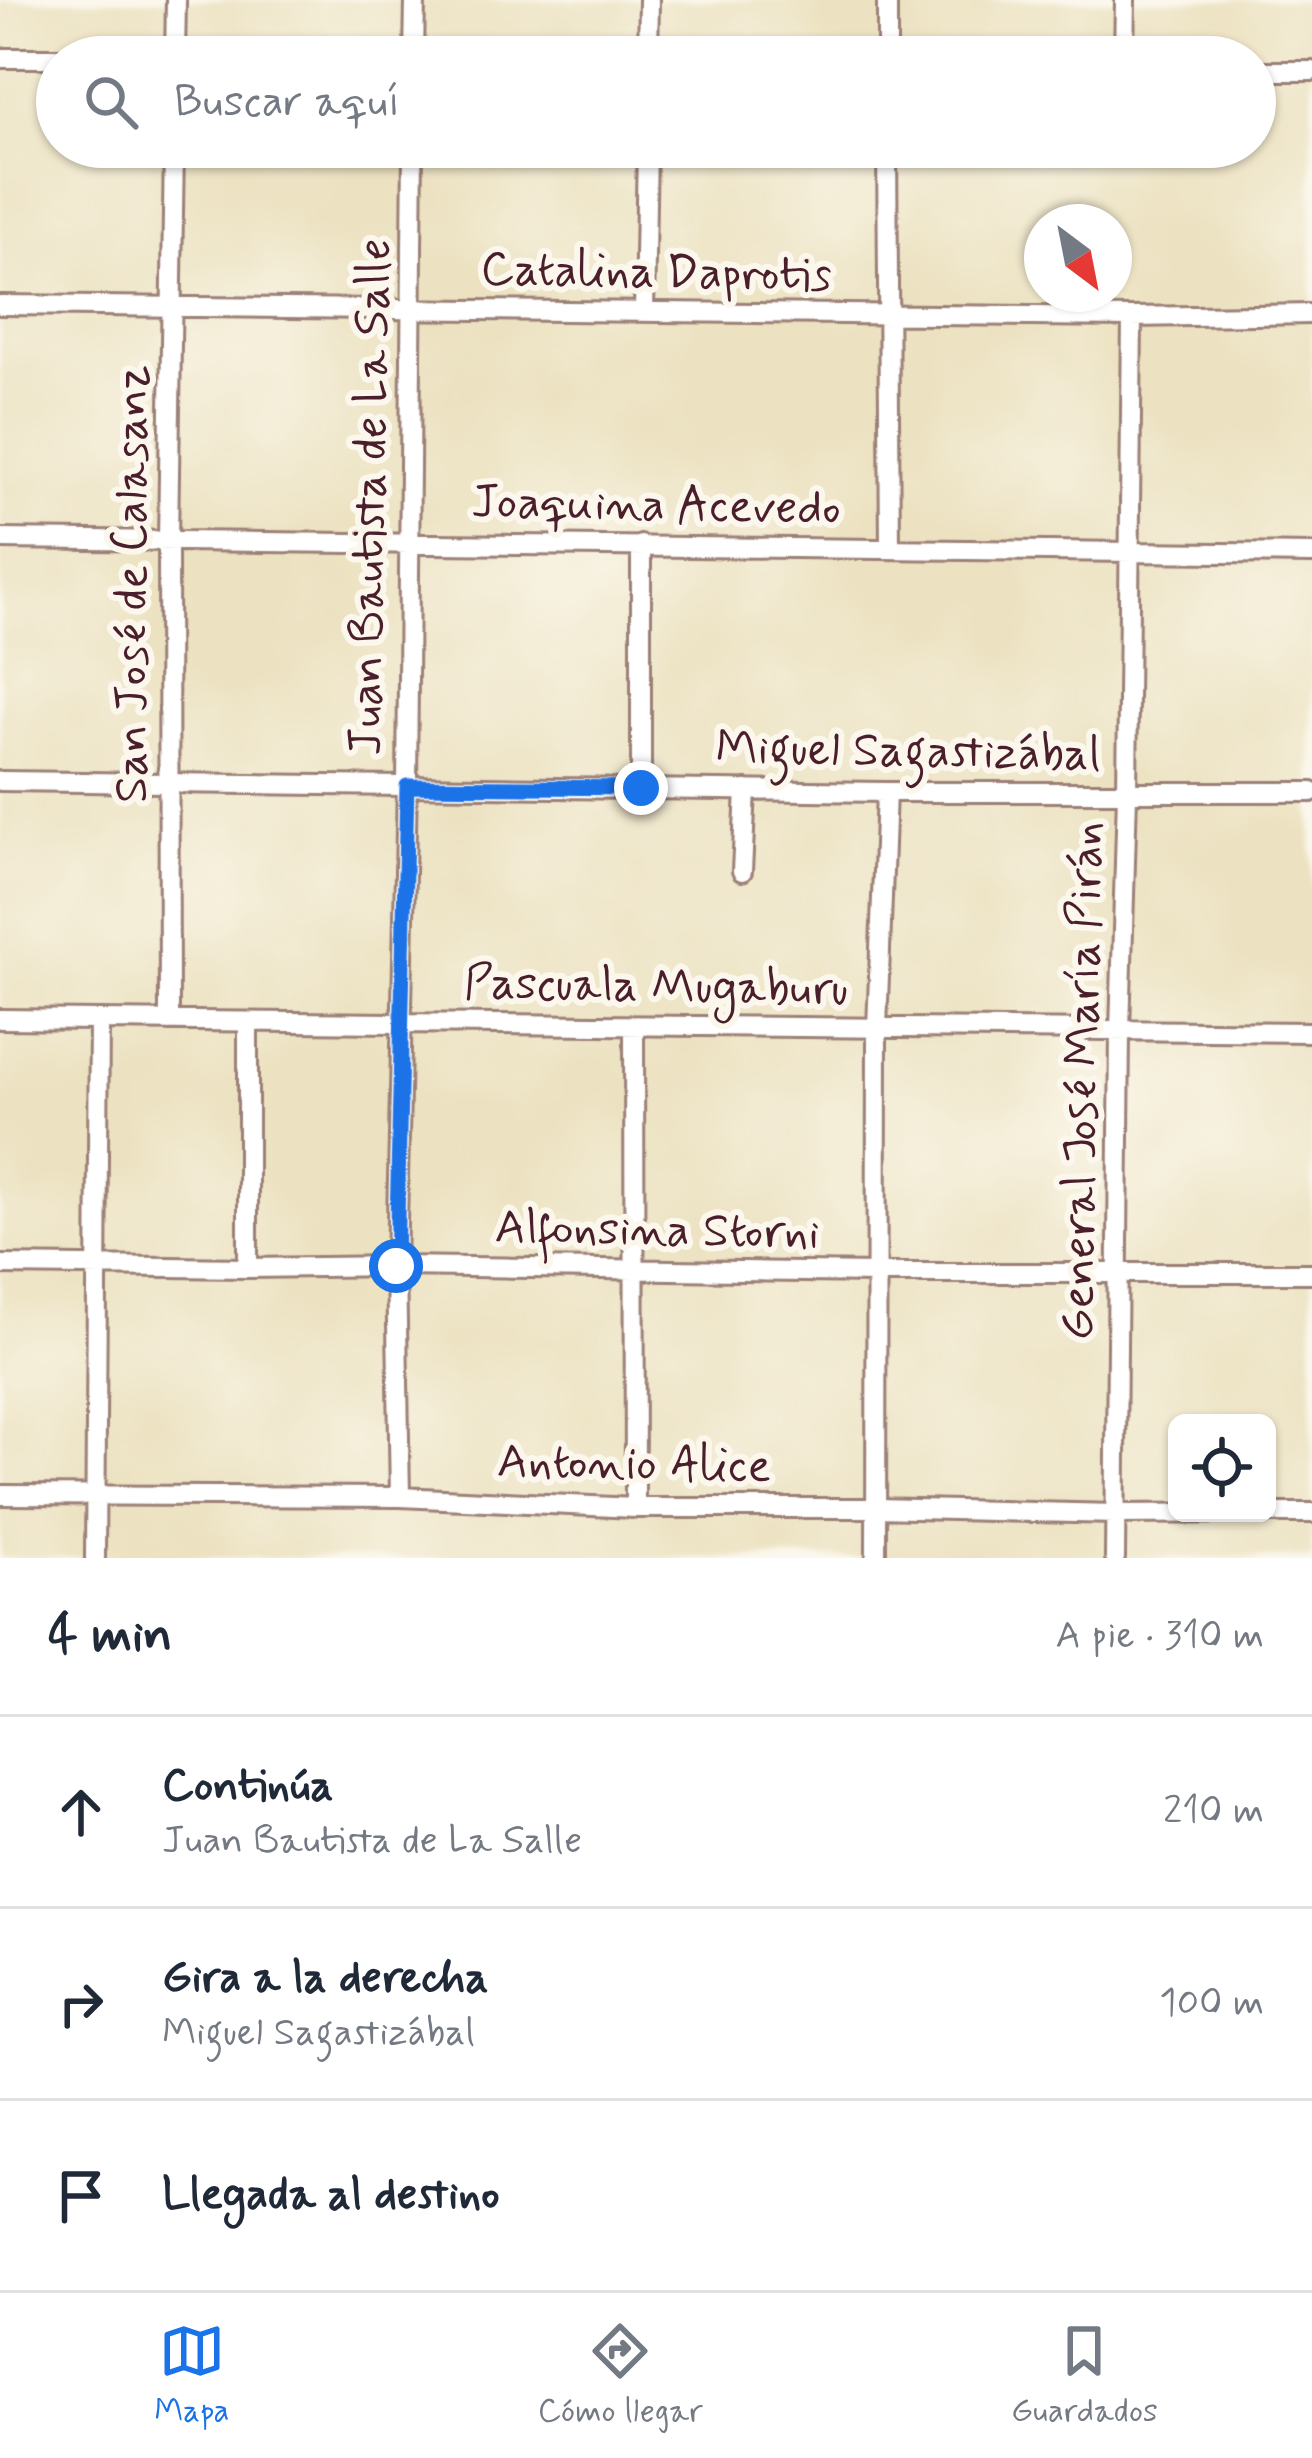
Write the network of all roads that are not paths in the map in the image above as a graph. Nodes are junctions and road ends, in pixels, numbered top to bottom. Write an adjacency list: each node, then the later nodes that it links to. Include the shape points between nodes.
1 (176, 0): 6 (street)
2 (415, 0): 7 (street)
3 (649, 0): 8 (street)
4 (887, 0): 9 (street)
5 (1125, 0): 10 (street)
6 (176, 36)
7 (414, 36)
8 (648, 36)
9 (887, 36)
10 (1124, 36)
11 (0, 58): 12 (street)
12 (36, 58)
13 (1276, 71): 14 (street)
14 (1312, 71)
15 (174, 168): 20 (street, San José de Calasanz)
16 (413, 168): 21 (street, Juan Bautista de La Salle)
17 (647, 168): 22 (street)
18 (887, 168): 24 (street)
19 (0, 304): 20 (street, Catalina Daprotis)
20 (172, 306): 21 (street, Catalina Daprotis); 27 (street, San José de Calasanz)
21 (412, 309): 22 (street, Catalina Daprotis); 28 (street, Juan Bautista de La Salle)
22 (644, 312): 24 (street, Catalina Daprotis)
23 (1312, 314): 25 (street, Catalina Daprotis)
24 (886, 315): 25 (street, Catalina Daprotis); 30 (street)
25 (1132, 317): 31 (street, General José María Pirán)
26 (0, 539): 27 (street, Joaquina Acevedo)
27 (169, 541): 28 (street, Joaquina Acevedo); 34 (street, San José de Calasanz)
28 (409, 543): 29 (street, Joaquina Acevedo); 35 (street, Juan Bautista de La Salle)
29 (641, 545): 30 (street, Joaquina Acevedo); 36 (street)
30 (890, 548): 31 (street, Joaquina Acevedo)
31 (1130, 550): 32 (street, Joaquina Acevedo); 40 (street, General José María Pirán)
32 (1312, 554)
33 (0, 781): 34 (street, Miguel Sagastizábal)
34 (170, 783): 35 (street, Miguel Sagastizábal); 44 (street, San José de Calasanz)
35 (407, 786): 36 (street, Miguel Sagastizábal); 46 (street, Juan Bautista de La Salle)
36 (641, 788): 37 (street, Miguel Sagastizábal)
37 (746, 790): 38 (street, Miguel Sagastizábal); 41 (street)
38 (886, 792): 40 (street, Miguel Sagastizábal); 48 (street)
39 (1312, 792): 40 (street, Miguel Sagastizábal)
40 (1127, 794): 49 (street, General José María Pirán)
41 (742, 871)
42 (0, 1019): 43 (street, Pascuala Mugaburu)
43 (99, 1020): 44 (street, Pascuala Mugaburu); 52 (street)
44 (169, 1021): 45 (street, Pascuala Mugaburu)
45 (248, 1022): 46 (street, Pascuala Mugaburu); 54 (street)
46 (403, 1024): 47 (street, Pascuala Mugaburu); 53 (street, Juan Bautista de La Salle)
47 (634, 1026): 48 (street, Pascuala Mugaburu); 55 (street)
48 (877, 1028): 49 (street, Pascuala Mugaburu); 56 (street)
49 (1120, 1031): 50 (street, Pascuala Mugaburu); 58 (street, General José María Pirán)
50 (1312, 1032)
51 (0, 1265): 52 (street, Alfonsina Storni)
52 (97, 1266): 54 (street, Alfonsina Storni); 59 (street)
53 (396, 1266): 54 (street, Alfonsina Storni); 55 (street, Alfonsina Storni); 61 (street, Juan Bautista de La Salle)
54 (248, 1268)
55 (635, 1269): 56 (street, Alfonsina Storni); 62 (street)
56 (875, 1273): 58 (street, Alfonsina Storni); 63 (street)
57 (1312, 1273): 58 (street, Alfonsina Storni)
58 (1117, 1275): 66 (street, General José María Pirán)
59 (95, 1494): 60 (street, Antonio Alice); 61 (street, Antonio Alice); 68 (street)
60 (0, 1495)
61 (400, 1496): 62 (street, Antonio Alice)
62 (634, 1508): 63 (street, Antonio Alice)
63 (876, 1508): 66 (street, Antonio Alice); 69 (street)
64 (1276, 1513): 65 (street, Antonio Alice)
65 (1312, 1513)
66 (1116, 1514): 67 (street, Antonio Alice); 70 (street, General José María Pirán)
67 (1168, 1514)
68 (95, 1558)
69 (876, 1558)
70 (1114, 1558)

